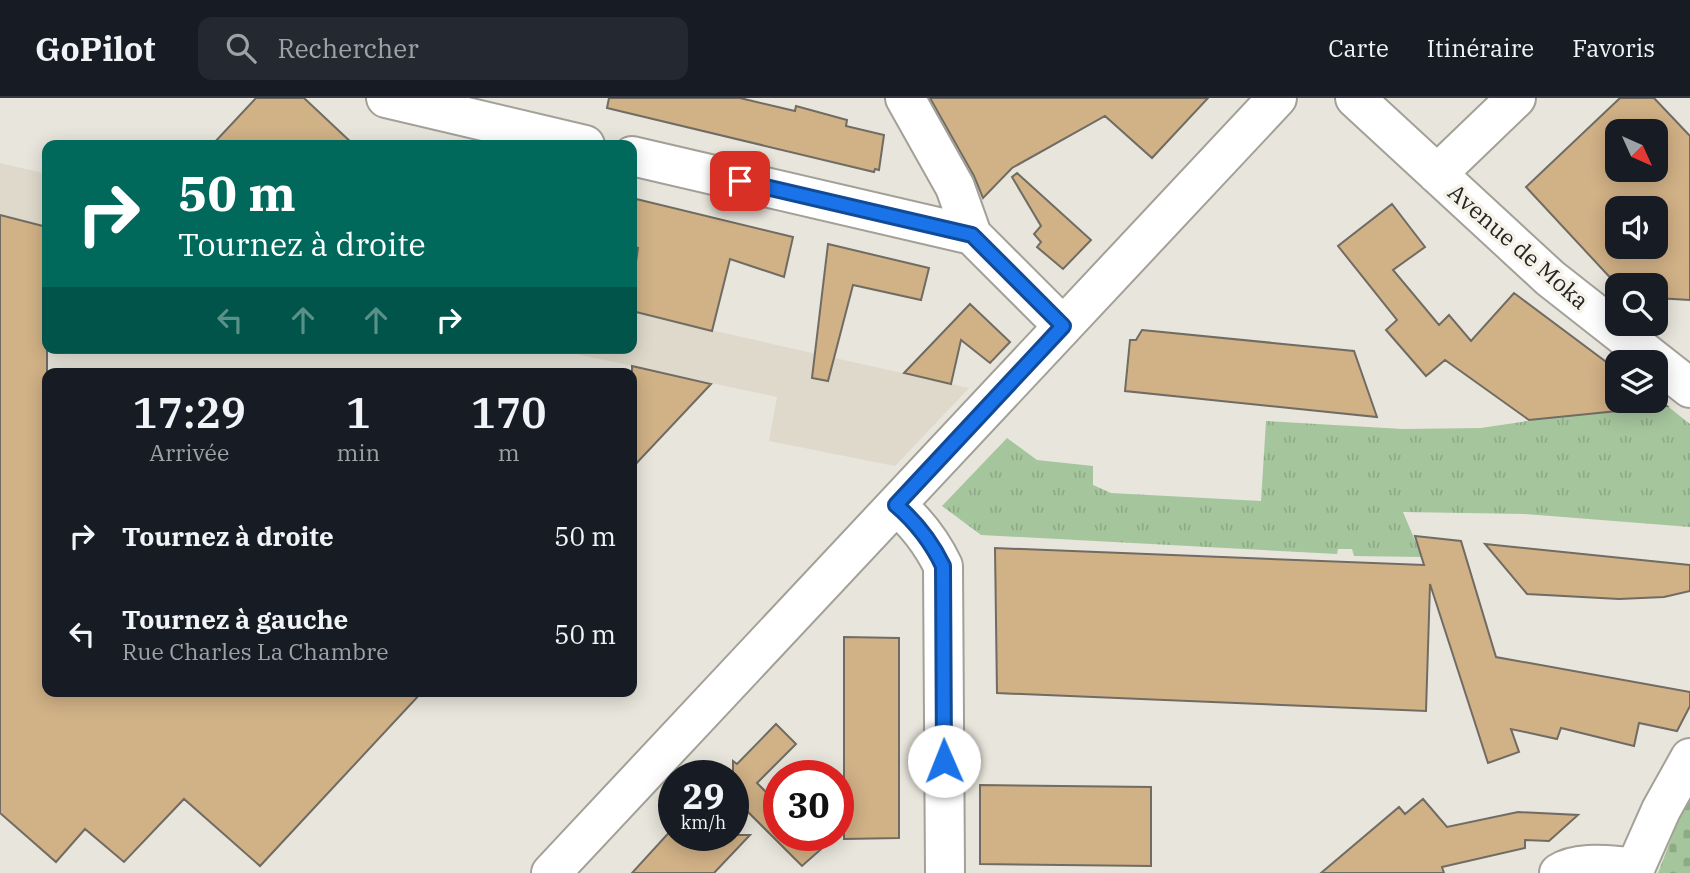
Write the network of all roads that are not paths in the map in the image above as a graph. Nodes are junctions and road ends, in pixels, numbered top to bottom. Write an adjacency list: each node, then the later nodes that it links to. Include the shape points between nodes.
1 (386, 98): 6 (street)
2 (905, 98): 9 (street, via 955,187)
3 (1277, 98): 10 (street)
4 (1354, 98): 8 (street, Avenue de Moka)
5 (1516, 98): 8 (street)
6 (564, 140)
7 (637, 157): 9 (street)
8 (1437, 174): 11 (street, Avenue de Moka, via 1550,278)
9 (972, 235): 10 (street)
10 (1063, 326): 12 (street)
11 (1690, 388)
12 (896, 505): 15 (street); 16 (street, via 932,543 943,566)
13 (1690, 758): 14 (street)
14 (1634, 870): 17 (street, via 1582,866)
15 (551, 873)
16 (945, 873)
17 (1559, 873)

